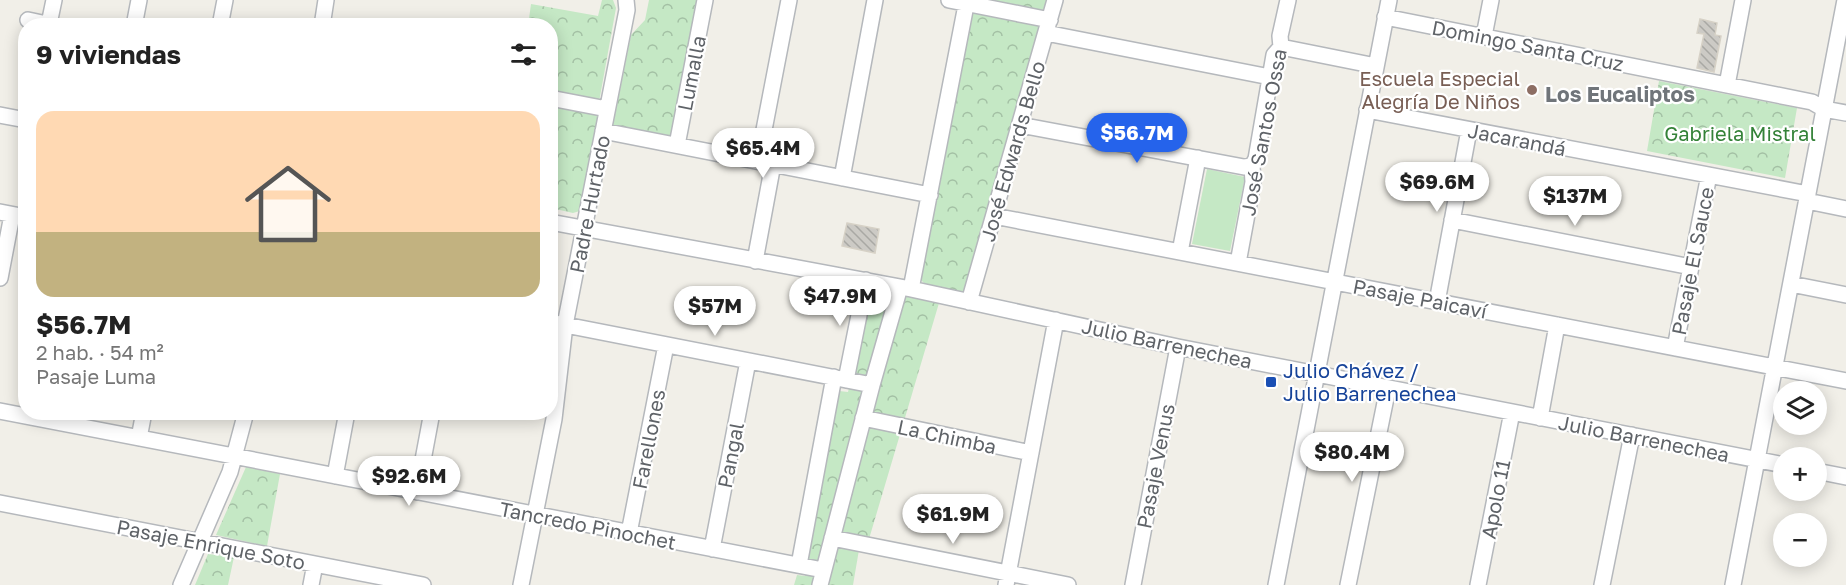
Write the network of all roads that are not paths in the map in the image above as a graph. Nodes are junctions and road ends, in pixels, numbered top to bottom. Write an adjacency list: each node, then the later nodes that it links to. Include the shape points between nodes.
1 (54, 0): 18 (street)
2 (139, 0): 19 (street)
3 (225, 0): 20 (street)
4 (327, 0): 21 (street)
5 (626, 0): 30 (street, Padre Hurtado)
6 (705, 0): 39 (street, Lumalla)
7 (789, 0): 41 (street)
8 (875, 0): 44 (street)
9 (949, 0): 16 (street)
10 (1055, 0): 23 (street, José Edwards Bello)
11 (1288, 0): 25 (street, José Santos Ossa)
12 (1389, 0): 17 (street)
13 (1491, 0): 24 (street)
14 (1743, 0): 28 (street)
15 (1845, 0): 22 (street)
16 (966, 2): 23 (street); 45 (street)
17 (1385, 17): 24 (street, Domingo Santa Cruz); 26 (street)
18 (53, 18)
19 (136, 18)
20 (221, 18)
21 (324, 18)
22 (1844, 20): 31 (street)
23 (1048, 26): 27 (street); 36 (street, José Edwards Bello)
24 (1484, 36): 28 (street, Domingo Santa Cruz)
25 (1281, 47): 26 (street); 27 (street, José Santos Ossa, via 1274,55)
26 (1376, 66): 32 (street)
27 (1270, 77): 42 (street, José Santos Ossa)
28 (1727, 85): 31 (street, Domingo Santa Cruz, via 1812,102)
29 (558, 100): 30 (street)
30 (607, 109): 38 (street, Padre Hurtado)
31 (1824, 109): 33 (street, Domingo Santa Cruz); 46 (street)
32 (1367, 110): 37 (street, Jacarandá); 59 (street)
33 (1846, 113)
34 (0, 115): 35 (street)
35 (18, 118)
36 (1020, 124): 40 (street); 49 (street, José Edwards Bello)
37 (1469, 130): 43 (street, Jacarandá); 50 (street)
38 (603, 131): 39 (street); 52 (street, Padre Hurtado)
39 (677, 145): 41 (street)
40 (1198, 158): 42 (street); 53 (street)
41 (766, 163): 44 (street); 54 (street)
42 (1252, 166): 55 (street, José Santos Ossa, via 1253,182)
43 (1709, 175): 46 (street, Jacarandá); 56 (street, Pasaje El Sauce)
44 (842, 178): 45 (street)
45 (930, 195): 61 (street)
46 (1808, 198): 47 (street, Jacarandá); 60 (street)
47 (1846, 209)
48 (13, 215): 57 (street)
49 (994, 216): 53 (street, Pasaje Paicaví); 63 (street, José Edwards Bello)
50 (1452, 220): 56 (street); 64 (street)
51 (558, 223): 52 (street, Julio Barrenechea)
52 (584, 228): 54 (street, Julio Barrenechea); 66 (street, Padre Hurtado)
53 (1180, 252): 55 (street, Pasaje Paicaví)
54 (755, 261): 58 (street, Julio Barrenechea)
55 (1238, 263): 59 (street, Pasaje Paicaví)
56 (1691, 267): 70 (street, Pasaje El Sauce)
57 (0, 278)
58 (866, 280): 61 (street, Julio Barrenechea); 74 (street)
59 (1334, 282): 64 (street, Pasaje Paicaví); 73 (street)
60 (1791, 284): 62 (street); 72 (street)
61 (906, 288): 63 (street, Julio Barrenechea); 76 (street)
62 (1846, 295)
63 (969, 302): 65 (street, Julio Barrenechea)
64 (1437, 302): 67 (street, Pasaje Paicaví)
65 (1056, 320): 69 (street, Julio Barrenechea); 91 (street)
66 (558, 324): 68 (street)
67 (1557, 325): 70 (street, Pasaje Paicaví); 82 (street)
68 (666, 345): 71 (street); 101 (street, Farellones)
69 (1178, 347): 73 (street, Julio Barrenechea); 115 (street, Pasaje Venus)
70 (1675, 348): 72 (street, Pasaje Paicaví)
71 (748, 361): 74 (street); 104 (street, Pangal)
72 (1775, 367): 75 (street, Pasaje Paicaví); 93 (street)
73 (1317, 373): 77 (street, Julio Barrenechea); 116 (street)
74 (840, 378): 76 (street); 106 (street)
75 (1846, 381)
76 (872, 385): 81 (street)
77 (1388, 388): 79 (street, Julio Barrenechea); 117 (street)
78 (0, 411): 80 (street, Tancredo Pinochet)
79 (1512, 412): 82 (street, Julio Barrenechea); 118 (street, Apolo 11)
80 (18, 413)
81 (863, 418): 91 (street, La Chimba); 102 (street)
82 (1540, 418): 89 (street, Julio Barrenechea)
83 (68, 420): 90 (street, Tancredo Pinochet)
84 (142, 420): 90 (street)
85 (244, 420): 92 (street)
86 (346, 420): 96 (street)
87 (430, 420): 98 (street)
88 (554, 420): 100 (street, Padre Hurtado)
89 (1632, 435): 93 (street, Julio Barrenechea); 119 (street)
90 (139, 438): 92 (street, Tancredo Pinochet)
91 (1030, 453): 108 (street)
92 (235, 457): 96 (street, Tancredo Pinochet); 103 (street)
93 (1758, 460): 94 (street, Julio Barrenechea); 120 (street)
94 (1773, 463)
95 (1827, 473): 97 (street)
96 (335, 476): 98 (street, Tancredo Pinochet)
97 (1846, 477)
98 (417, 492): 100 (street, Tancredo Pinochet)
99 (0, 503): 103 (street, Pasaje Enrique Soto)
100 (535, 515): 101 (street, Tancredo Pinochet); 113 (street, Padre Hurtado)
101 (629, 533): 104 (street, Tancredo Pinochet)
102 (832, 538): 107 (street); 108 (street)
103 (200, 542): 105 (street, Pasaje Enrique Soto); 110 (street)
104 (712, 549): 106 (street, Tancredo Pinochet)
105 (315, 564): 109 (street, Pasaje Enrique Soto); 111 (street)
106 (799, 565): 107 (street, Tancredo Pinochet)
107 (822, 577)
108 (1007, 579): 114 (street)
109 (395, 582): 112 (street, Pasaje Enrique Soto)
110 (182, 585)
111 (311, 585)
112 (423, 585)
113 (521, 585)
114 (1068, 585)
115 (1133, 585)
116 (1276, 585)
117 (1348, 585)
118 (1478, 585)
119 (1602, 585)
120 (1733, 585)

